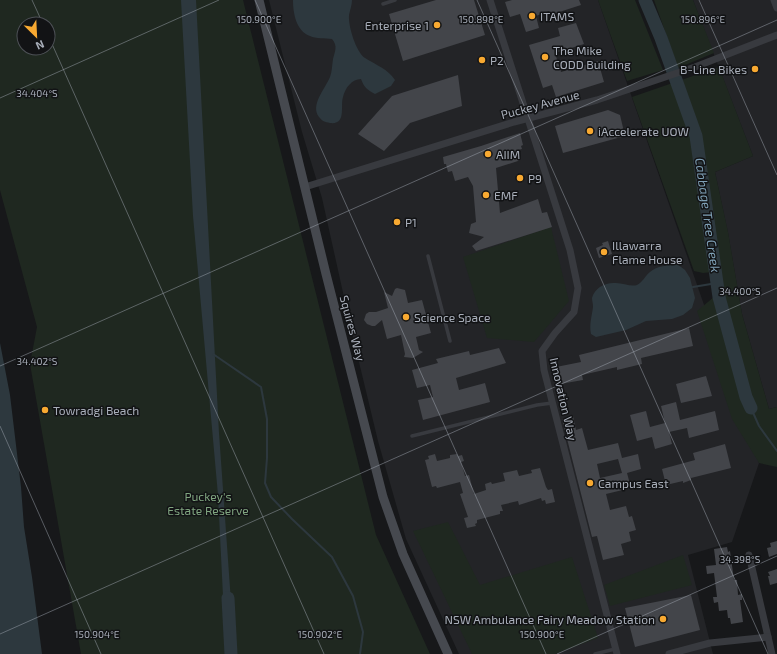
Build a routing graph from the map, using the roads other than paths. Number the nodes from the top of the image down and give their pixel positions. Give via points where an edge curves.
1 (259, 0) edge
2 (395, 0) edge
3 (490, 0) edge
4 (774, 0) edge
5 (383, 4) dead end
6 (777, 8) edge
7 (777, 35) edge
8 (528, 118) junction
9 (305, 187) junction
10 (428, 256) dead end
11 (450, 341) dead end
12 (552, 403) junction
13 (412, 436) dead end
14 (750, 555) dead end
15 (768, 637) junction
16 (616, 651) edge
17 (448, 654) edge
18 (595, 654) edge
19 (670, 654) edge
20 (772, 654) edge

1 - 9 main road, Squires Way
2 - 5 lane
3 - 8 street, Innovation Way
4 - 6 street
7 - 8 street, Puckey Avenue via 695,67 584,104
8 - 9 street, Puckey Avenue
8 - 12 street, Innovation Way via 570,250 578,288 574,312 542,351
9 - 17 main road, Squires Way via 383,496 403,554
10 - 11 lane
12 - 13 lane
12 - 16 street, Innovation Way
14 - 15 street
15 - 19 street via 710,643
15 - 20 street
16 - 18 lane

